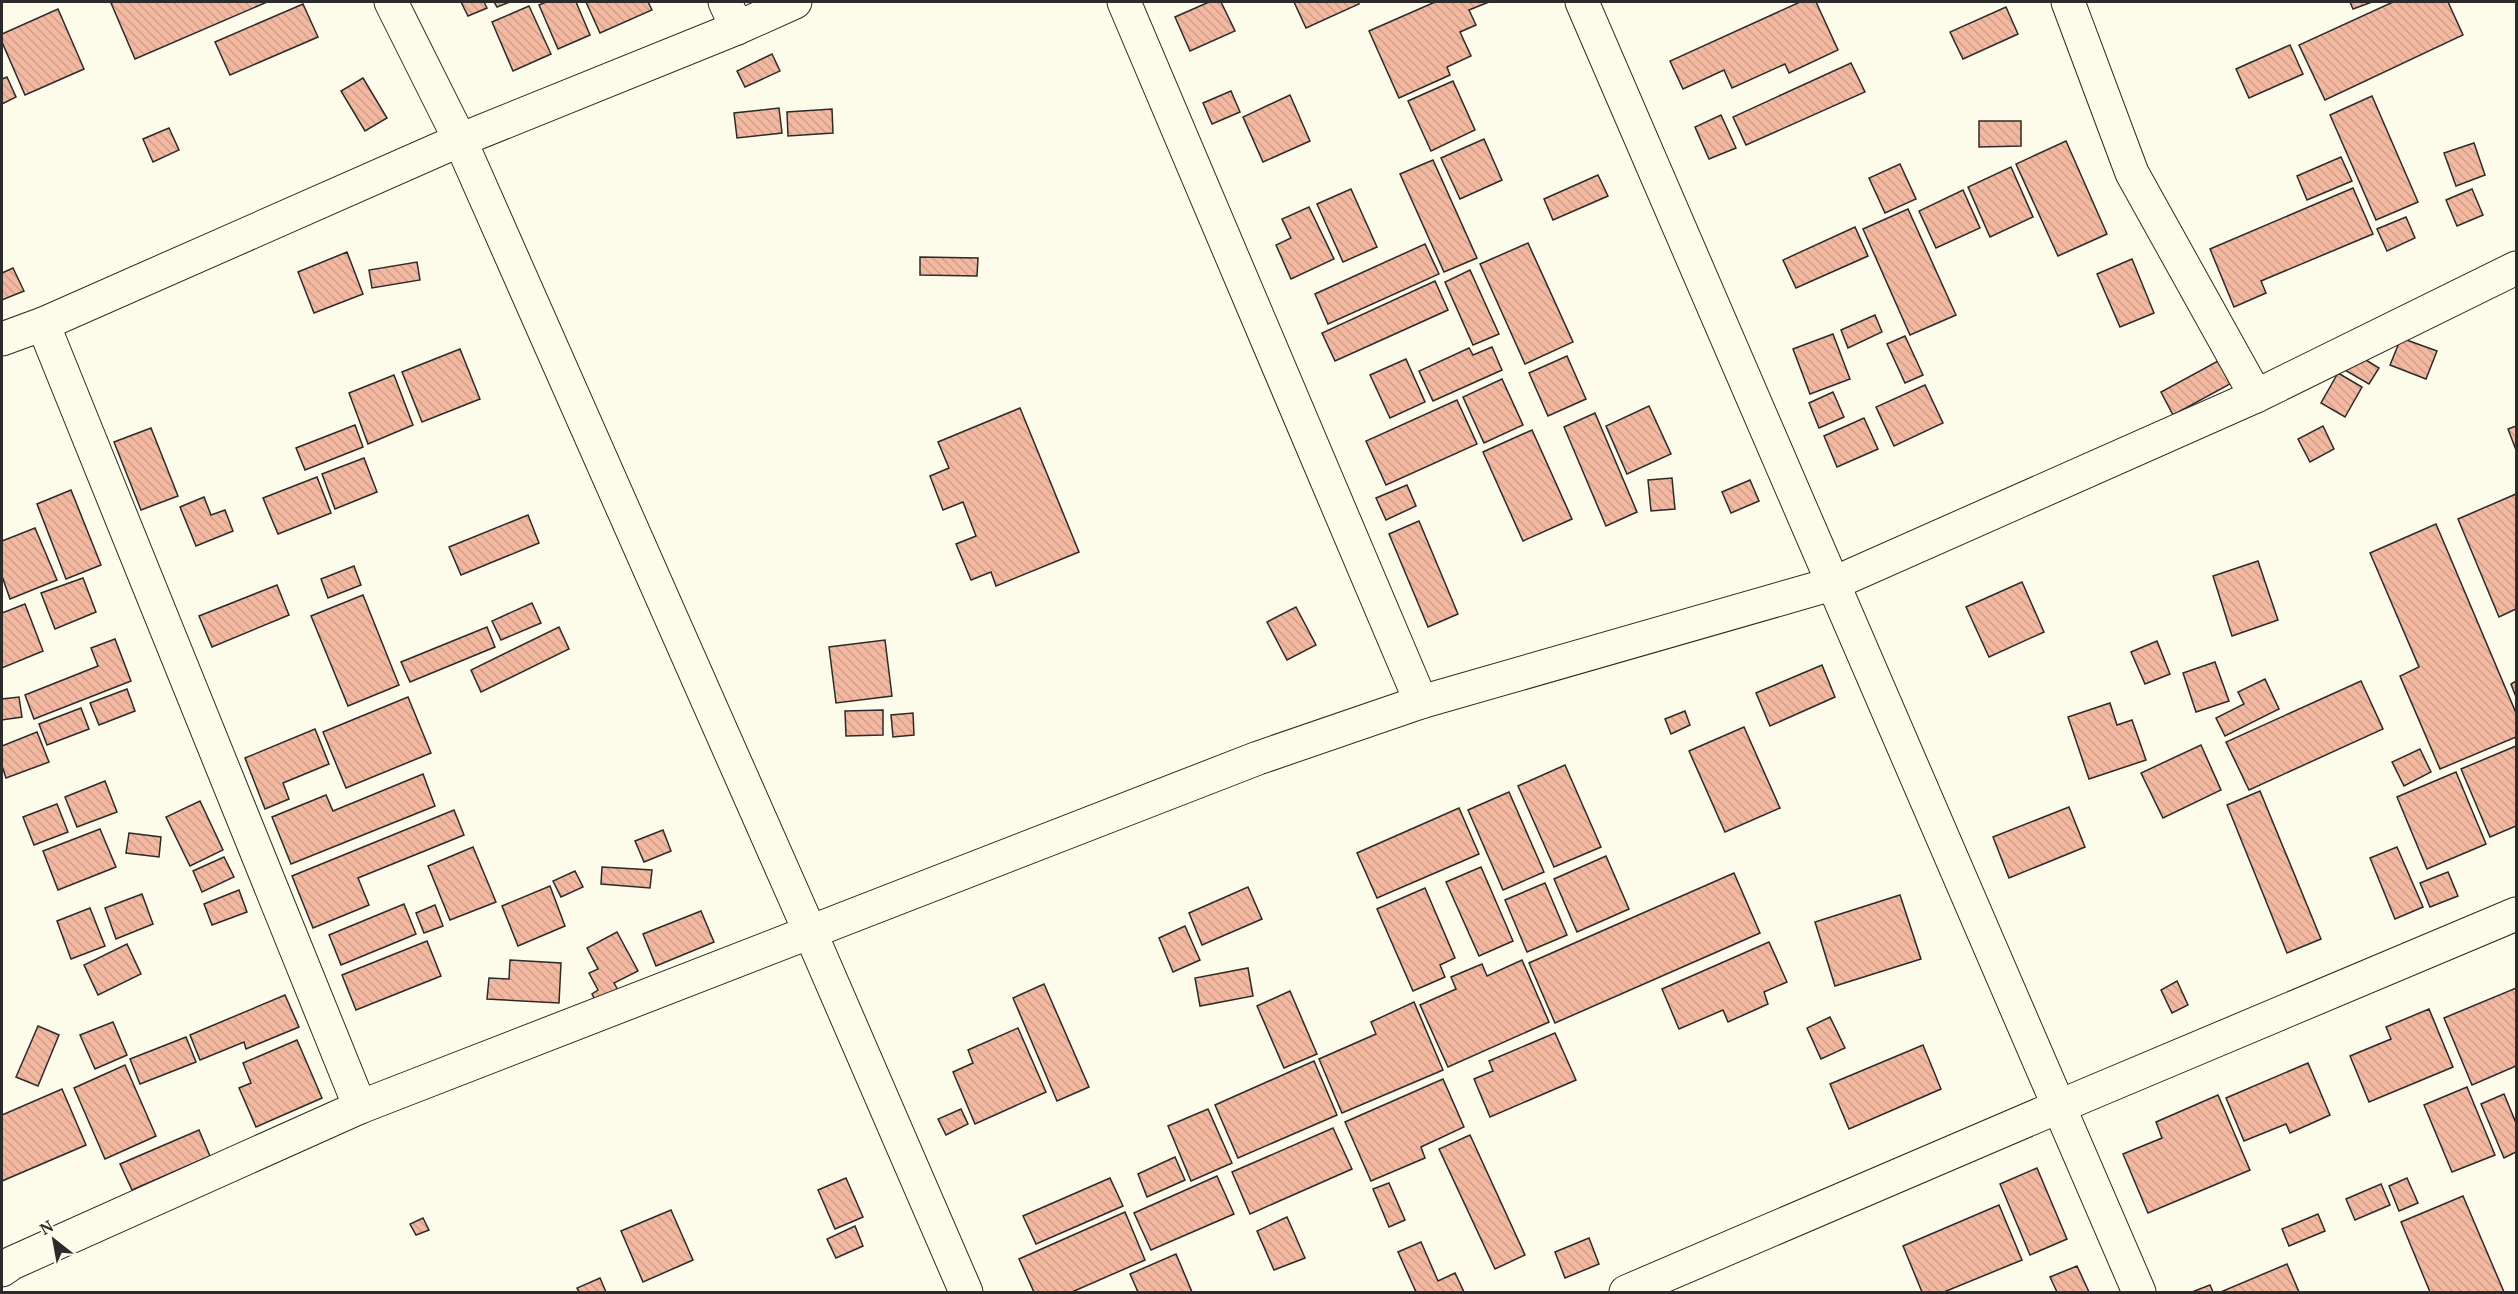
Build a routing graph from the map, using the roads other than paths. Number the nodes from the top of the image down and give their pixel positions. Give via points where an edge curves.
1 (391, 2) edge
2 (795, 2) edge
3 (1124, 2) edge
4 (1582, 2) edge
5 (2068, 2) edge
6 (731, 15) edge
7 (460, 140) junction
8 (2517, 268) edge
9 (43, 324) junction
10 (2, 339) edge
11 (2256, 396) junction
12 (1832, 584) junction
13 (1421, 702) junction
14 (2517, 914) edge
15 (810, 932) junction
16 (2060, 1106) junction
17 (360, 1107) junction
18 (5, 1260) edge
19 (966, 1293) edge
20 (1626, 1293) edge
21 (2139, 1293) edge

1 - 7 street
2 - 6 street
3 - 13 street
4 - 12 street
5 - 11 street via 2132,173
6 - 7 street
7 - 9 street
7 - 15 street
8 - 11 street
9 - 10 street
9 - 17 street
11 - 12 street
12 - 13 street
12 - 16 street
13 - 15 street via 1258,758
14 - 16 street
15 - 17 street
15 - 19 street
16 - 20 street
16 - 21 street
17 - 18 street

